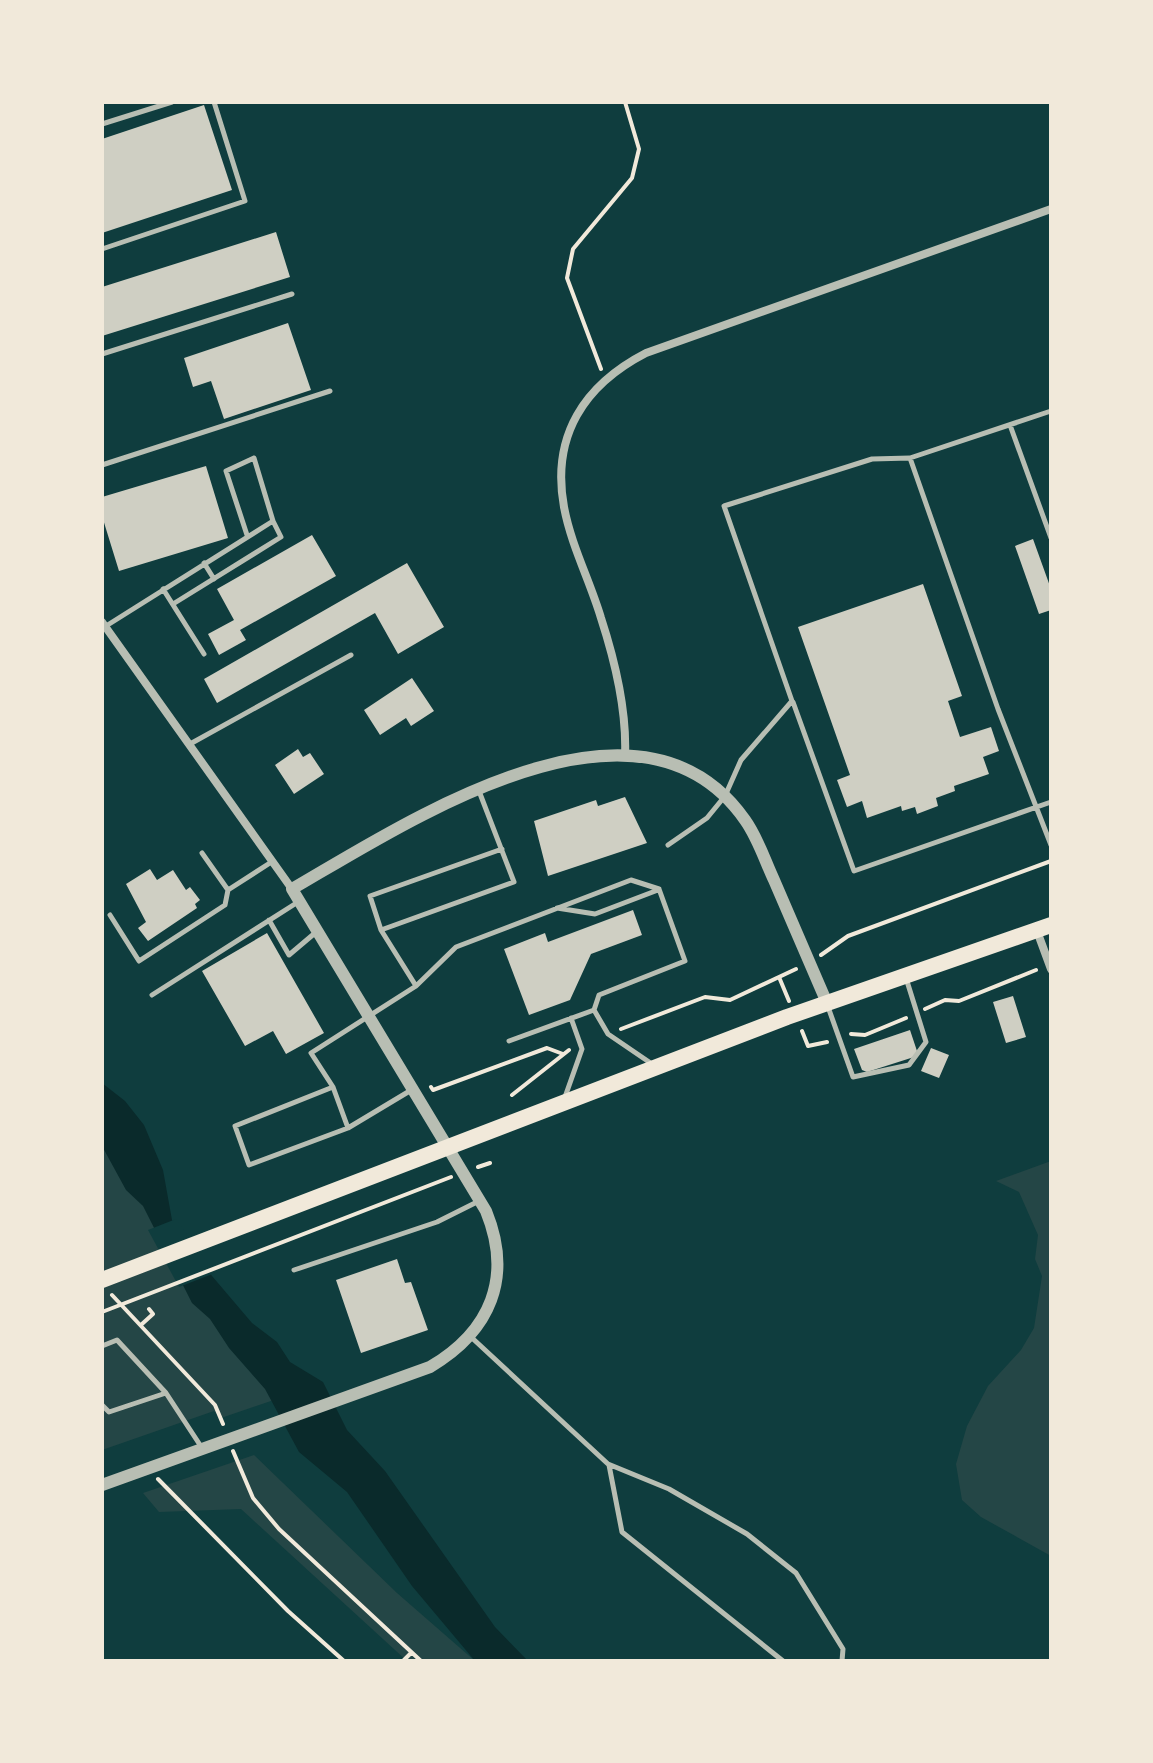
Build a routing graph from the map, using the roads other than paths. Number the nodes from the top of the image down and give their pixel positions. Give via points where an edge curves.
1 (172, 102) edge
2 (214, 102) edge
3 (102, 124) edge
4 (1051, 209) edge
5 (102, 249) edge
6 (292, 294) dead end
7 (102, 354) edge
8 (330, 391) dead end
9 (1051, 411) edge
10 (1010, 425) junction
11 (910, 458) junction
12 (102, 465) edge
13 (273, 521) junction
14 (247, 535) junction
15 (1051, 538) edge
16 (204, 563) junction
17 (214, 579) junction
18 (163, 589) junction
19 (173, 604) junction
20 (104, 625) edge
21 (204, 654) dead end
22 (351, 655) dead end
23 (792, 701) junction
24 (190, 744) junction
25 (625, 756) junction
26 (479, 790) junction
27 (725, 796) junction
28 (1051, 802) edge
29 (1036, 807) junction
30 (668, 845) dead end
31 (1051, 845) edge
32 (502, 849) junction
33 (202, 853) dead end
34 (274, 861) junction
35 (292, 889) junction
36 (659, 889) junction
37 (228, 890) junction
38 (299, 901) junction
39 (556, 908) junction
40 (110, 915) dead end
41 (269, 920) junction
42 (1044, 928) edge
43 (318, 930) junction
44 (381, 930) junction
45 (1051, 969) edge
46 (905, 976) junction
47 (416, 986) junction
48 (152, 995) dead end
49 (827, 1003) junction
50 (594, 1010) junction
51 (370, 1017) junction
52 (571, 1018) junction
53 (509, 1041) dead end
54 (659, 1069) junction
55 (333, 1087) junction
56 (414, 1088) junction
57 (562, 1105) junction
58 (348, 1128) junction
59 (480, 1200) junction
60 (294, 1270) dead end
61 (102, 1280) edge
62 (470, 1336) junction
63 (102, 1346) edge
64 (166, 1393) junction
65 (102, 1405) edge
66 (202, 1449) junction
67 (608, 1464) junction
68 (102, 1485) edge
69 (783, 1661) edge
70 (842, 1661) edge

1 - 3 lane
2 - 5 lane via 245,201
4 - 25 street via 646,353 605,378 579,409 566,439 561,471 564,507 602,619 626,723
6 - 7 lane
8 - 12 lane
9 - 10 lane
10 - 11 lane
10 - 15 lane
11 - 23 lane via 872,459 724,506
11 - 29 lane
13 - 14 lane
13 - 14 lane via 254,458 226,471
13 - 17 lane via 281,537
14 - 16 lane
16 - 17 lane
16 - 18 lane
17 - 19 lane
18 - 19 lane
18 - 20 lane
19 - 21 lane
20 - 24 street
22 - 24 lane
23 - 27 lane via 741,760
23 - 29 lane via 854,871
24 - 34 street
25 - 26 street via 566,761
25 - 27 street via 676,765
26 - 32 lane
26 - 35 street
27 - 30 lane via 707,818
27 - 49 street via 752,831
28 - 29 lane
29 - 31 lane
32 - 44 lane via 370,896
32 - 44 lane via 514,882
33 - 37 lane
34 - 35 street
34 - 37 lane
35 - 38 street
36 - 39 lane via 595,914
36 - 39 lane via 631,880
36 - 50 lane via 685,961 599,995
37 - 40 lane via 225,905 139,961
38 - 41 lane
38 - 43 street
39 - 47 lane via 456,947
41 - 43 lane via 289,955
41 - 48 lane
42 - 45 street
42 - 46 main road
43 - 51 street
44 - 47 lane
46 - 49 main road
46 - 49 lane via 926,1042 909,1065 853,1077
47 - 51 lane
49 - 54 main road
50 - 52 lane
50 - 54 lane via 608,1034
51 - 55 lane via 311,1053
51 - 56 street
52 - 53 lane
52 - 57 lane via 581,1044
54 - 57 main road
55 - 58 lane
55 - 58 lane via 235,1126 239,1139 249,1165
56 - 58 lane
56 - 59 street
57 - 61 main road
59 - 60 lane via 437,1222
59 - 62 street via 492,1227 498,1269 487,1312
62 - 66 street via 430,1367
62 - 67 lane
63 - 64 lane via 117,1340
64 - 65 lane via 109,1412
64 - 66 lane
66 - 68 street
67 - 69 lane via 622,1532
67 - 70 lane via 669,1489 747,1534 796,1573 843,1649

